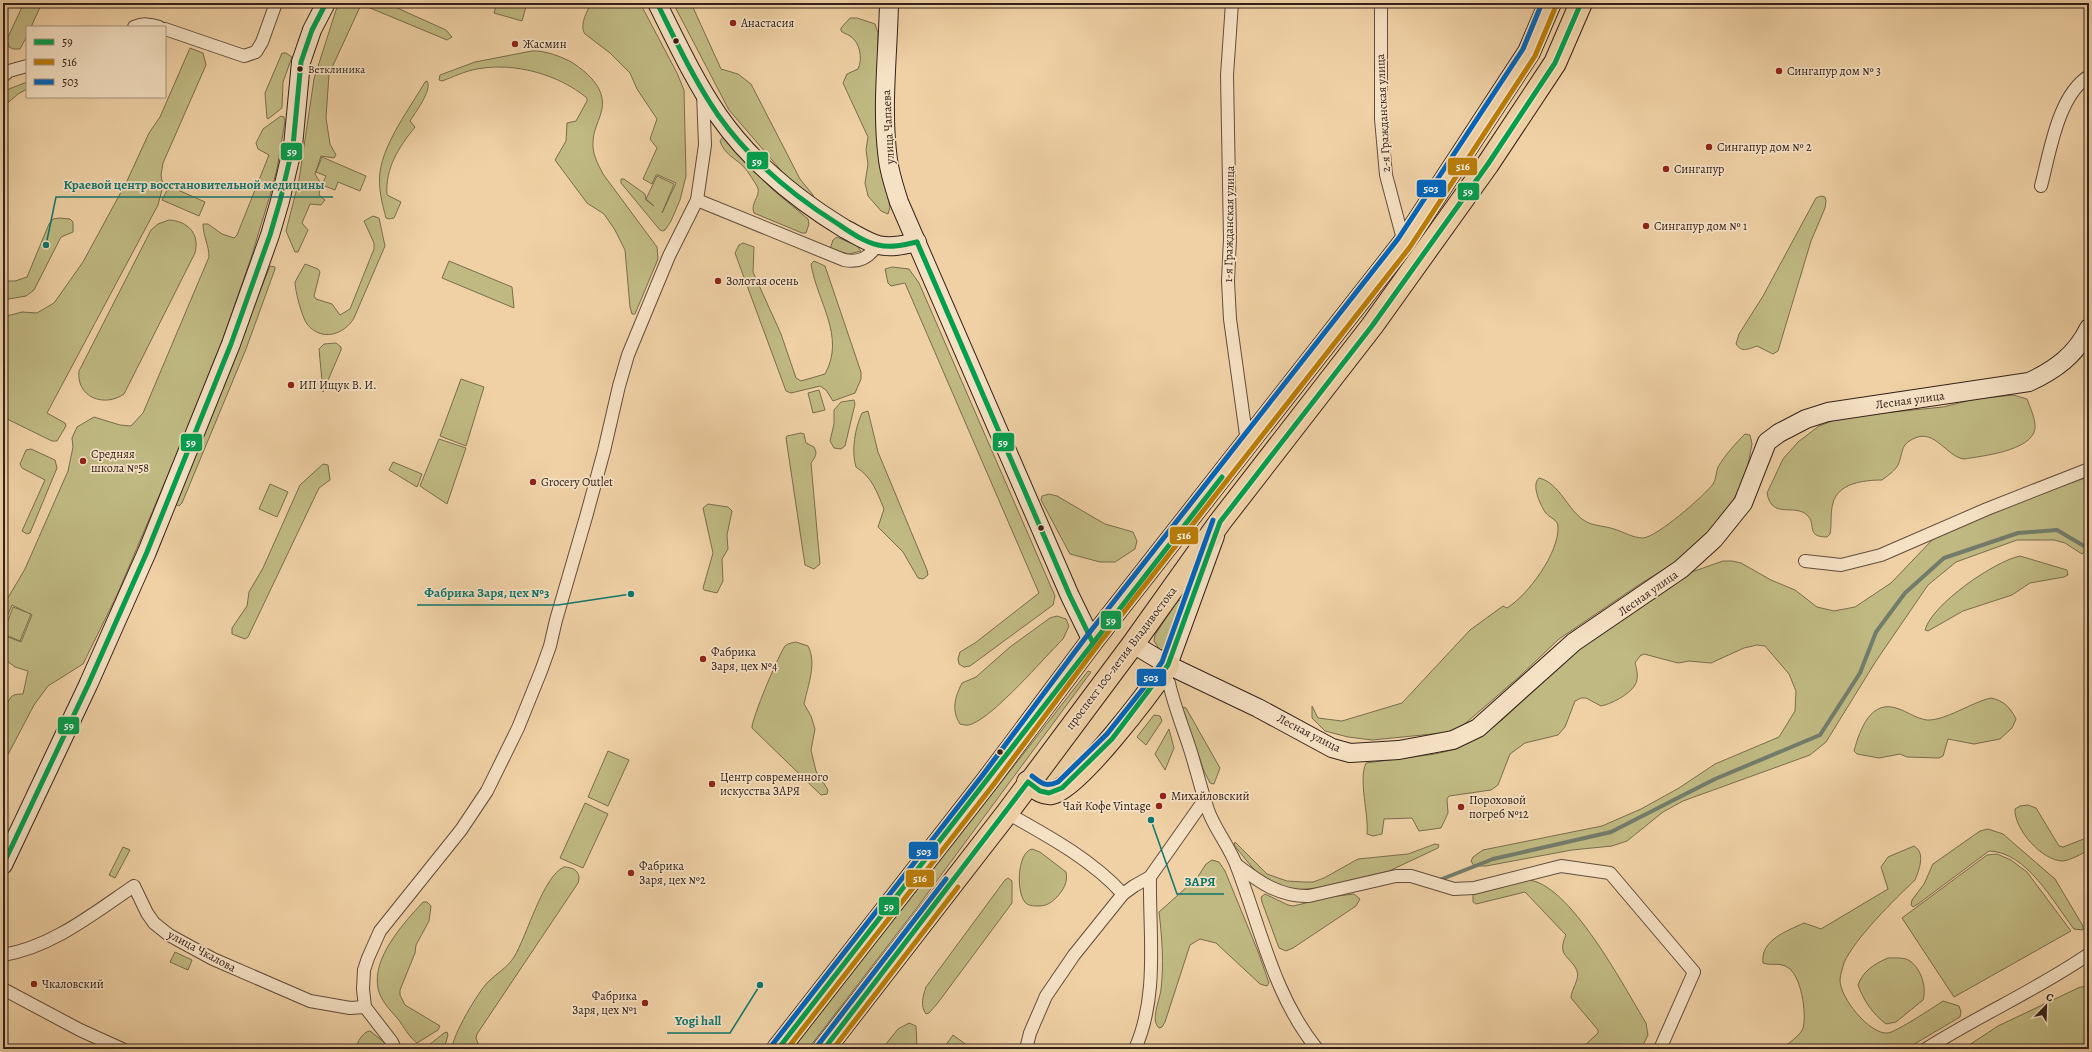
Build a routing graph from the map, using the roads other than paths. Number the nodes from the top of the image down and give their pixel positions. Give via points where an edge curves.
1 (276, 3) edge
2 (326, 3) edge
3 (658, 3) edge
4 (889, 3) edge
5 (1232, 3) edge
6 (1381, 3) edge
7 (1550, 3) edge
8 (1581, 3) edge
9 (136, 26) edge
10 (155, 26) edge
11 (166, 29) edge
12 (26, 66) edge
13 (3, 76) edge
14 (2089, 76) edge
15 (703, 92) junction
16 (2041, 186) dead end
17 (697, 200) junction
18 (916, 242) junction
19 (1404, 244) junction
20 (877, 245) junction
21 (2089, 328) edge
22 (1248, 444) junction
23 (2089, 469) edge
24 (1220, 522) junction
25 (1804, 561) dead end
26 (1092, 641) junction
27 (1133, 644) junction
28 (1168, 665) junction
29 (1028, 782) junction
30 (1205, 799) junction
31 (1007, 813) junction
32 (3, 865) edge
33 (1237, 865) junction
34 (1150, 878) junction
35 (1123, 894) junction
36 (2089, 954) edge
37 (3, 955) edge
38 (3, 989) edge
39 (366, 1007) junction
40 (122, 1049) edge
41 (395, 1049) edge
42 (778, 1049) edge
43 (824, 1049) edge
44 (1026, 1049) edge
45 (1134, 1049) edge
46 (1317, 1049) edge
47 (1660, 1049) edge
48 (1926, 1049) edge

1 - 11 street via 256,52 244,56
2 - 32 main road via 312,30 301,62 293,146 276,215 231,344 147,552
3 - 15 main road
4 - 18 main road, улица Чапаева via 885,85 888,162 899,202
5 - 22 street, 1-я Гражданская улица via 1227,75 1230,239 1228,281 1230,319
6 - 19 street, 2-я Гражданская улица via 1381,119 1386,175
7 - 19 highway via 1530,52
8 - 24 highway, проспект 100-летия Владивостока via 1555,63 1488,164 1372,326
9 - 10 street
12 - 13 street via 9,71
14 - 16 street via 2066,100
15 - 17 street via 705,145
15 - 20 main road via 729,130 768,171 822,215
17 - 20 street via 844,260 866,258
17 - 39 street via 669,256 628,355 550,646 518,728 487,790 468,820 373,943 364,970 363,989
18 - 20 main road via 897,247
18 - 26 main road, улица Чапаева
19 - 22 highway
21 - 28 main road, Лесная улица via 2083,341 2064,363 2029,382 1828,412 1806,419 1779,433 1767,442 1743,503 1714,539 1681,569 1574,642 1478,728 1453,740 1399,750 1350,753 1332,748
22 - 26 highway
23 - 25 street via 1987,509 1881,555 1841,565
24 - 27 highway, проспект 100-летия Владивостока
24 - 28 main road
26 - 42 highway via 988,780
27 - 28 main road, Лесная улица
27 - 29 highway, проспект 100-летия Владивостока
28 - 29 highway via 1112,739 1062,788 1049,793 1040,791
28 - 30 street via 1166,684 1168,683
29 - 31 highway, проспект 100-летия Владивостока
30 - 33 street via 1218,832
30 - 34 street
31 - 35 street via 1077,855 1108,878
31 - 43 highway, проспект 100-летия Владивостока
33 - 46 street via 1280,988 1303,1031
33 - 47 street via 1262,884 1283,893 1299,896 1396,876 1412,876 1454,889 1474,888 1561,866 1610,873 1694,972
34 - 35 street
34 - 45 street via 1152,961 1143,1027
35 - 44 street via 1054,982 1040,1008
36 - 48 street via 2056,977 1960,1027
37 - 39 street, улица Чкалова via 45,941 82,922 134,886 154,923 169,936 213,960 310,1001 350,1008
38 - 40 street
39 - 41 street

